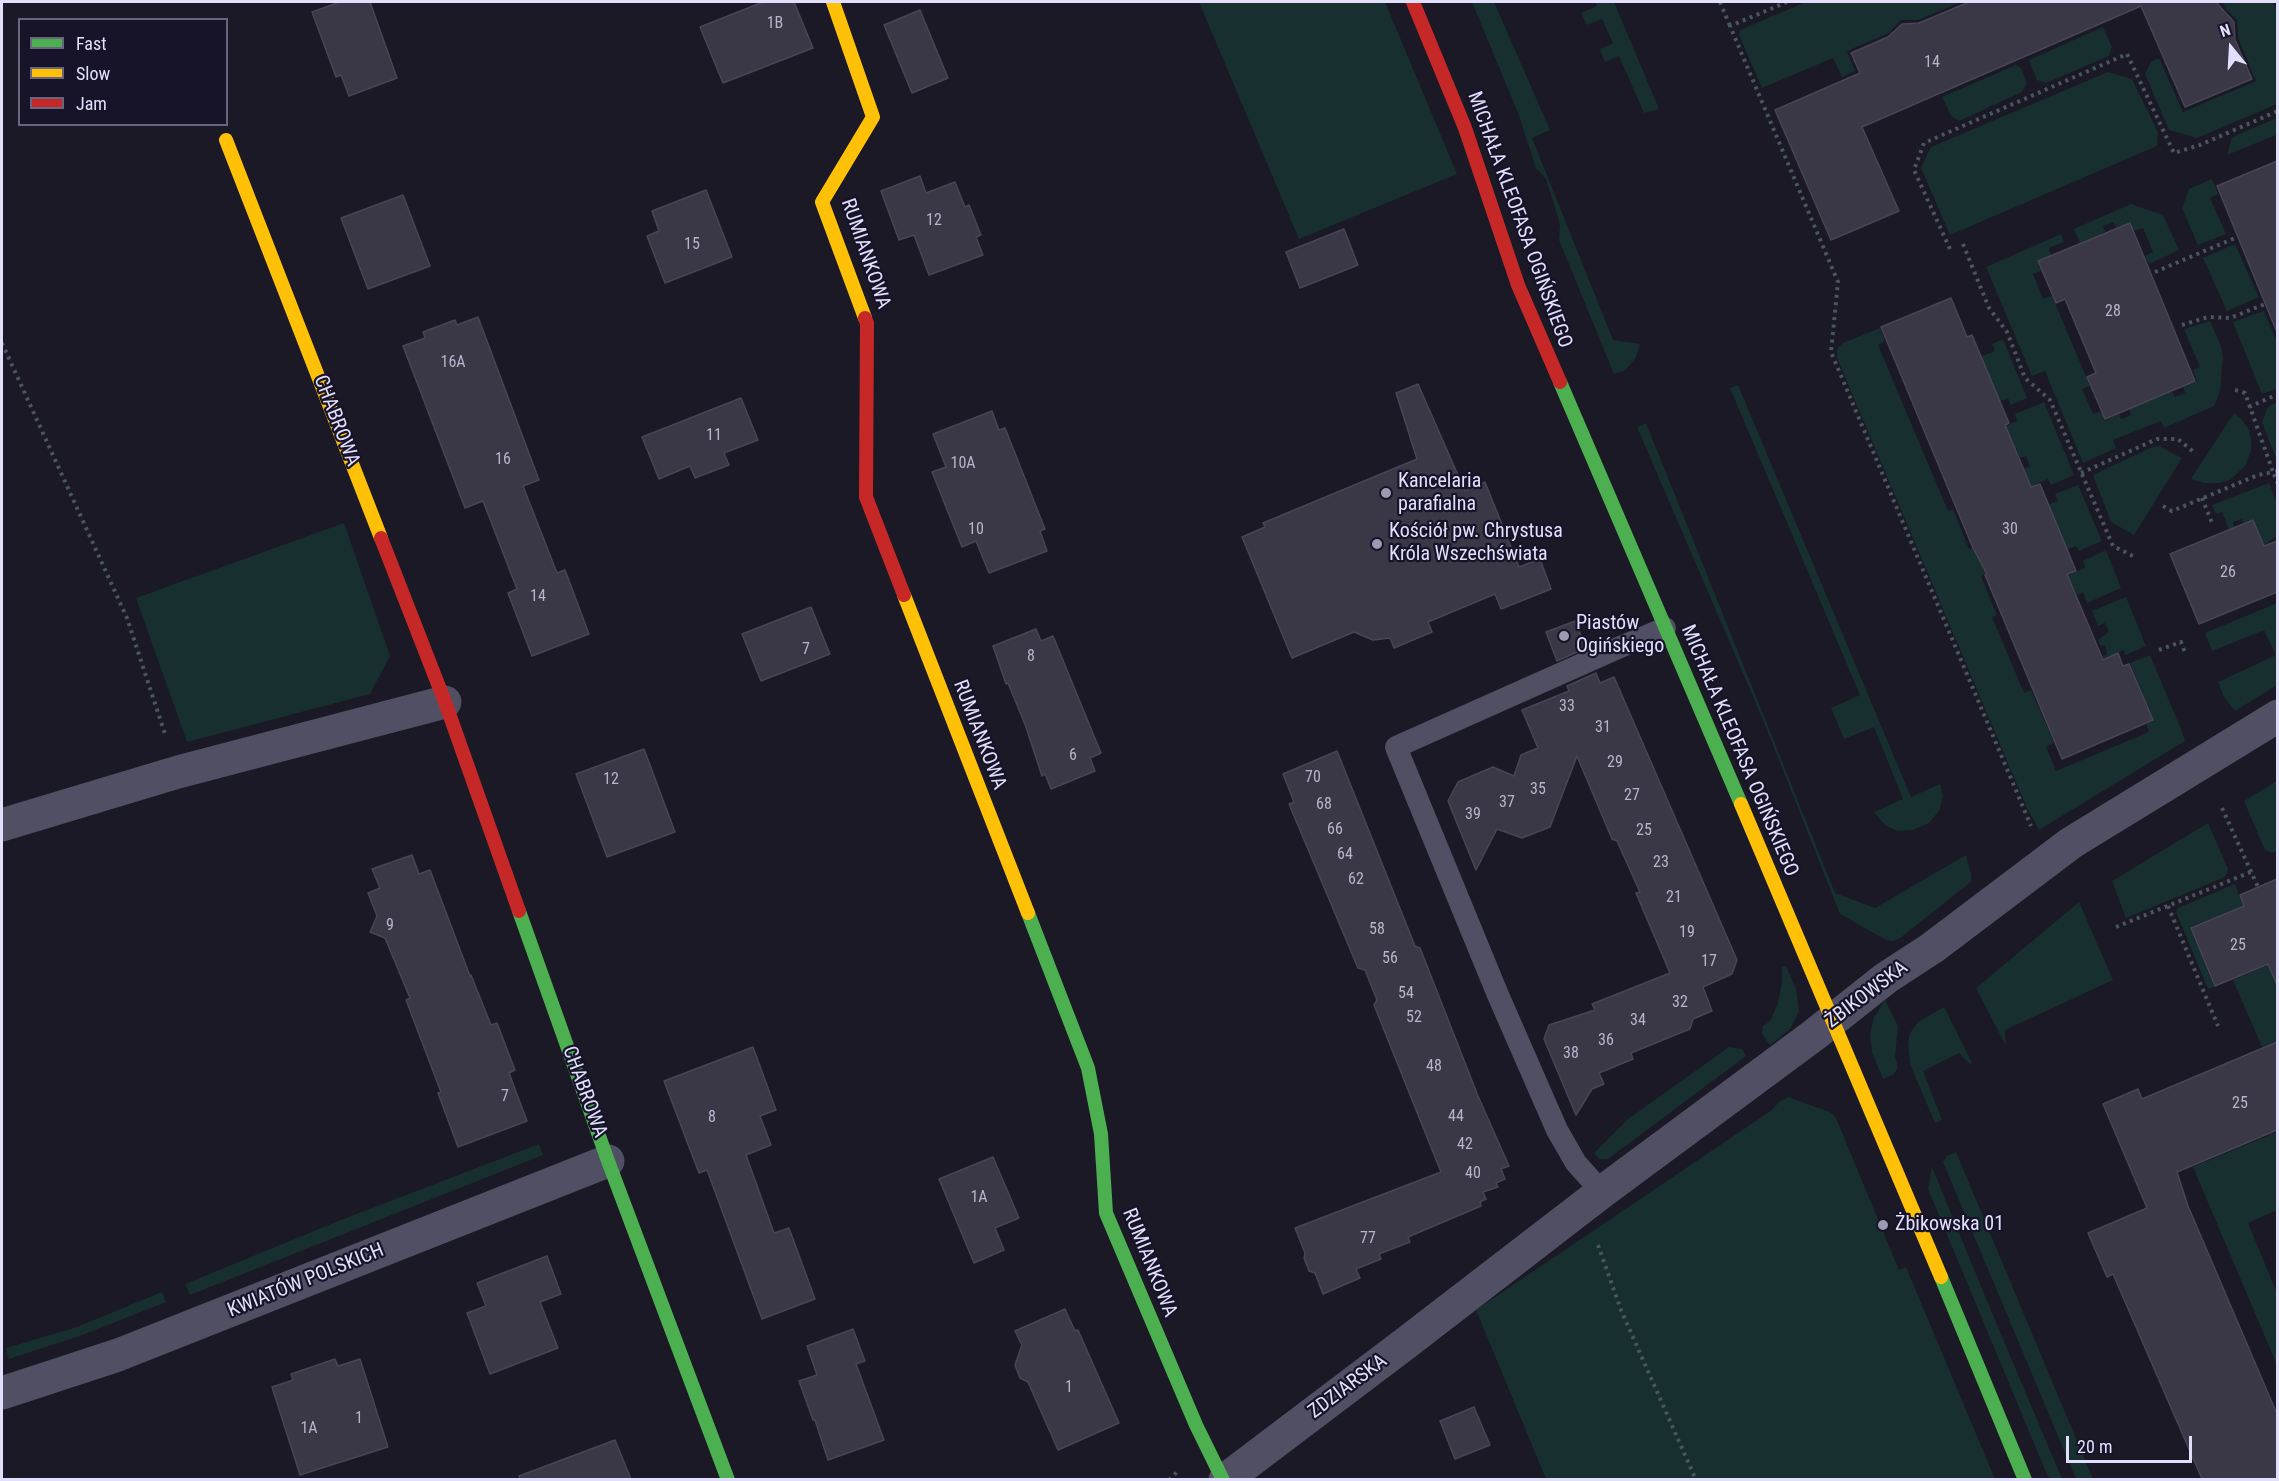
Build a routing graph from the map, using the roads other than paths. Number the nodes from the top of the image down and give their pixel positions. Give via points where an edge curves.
1 (833, 2) edge
2 (1413, 2) edge
3 (226, 140) dead end
4 (1665, 628) junction
5 (445, 702) junction
6 (2277, 716) edge
7 (2, 825) edge
8 (1834, 1020) junction
9 (608, 1161) junction
10 (1602, 1192) junction
11 (1469, 1294) joint
12 (2, 1393) edge
13 (728, 1479) edge
14 (1224, 1479) edge
15 (2025, 1479) edge

1 - 14 street, RUMIANKOWA via 873,117 822,202 867,323 866,497 1088,1068 1101,1134 1106,1214 1196,1425
2 - 4 street, MICHAŁA KLEOFASA OGIŃSKIEGO via 1465,128 1518,285
3 - 5 street, CHABROWA
4 - 8 street, MICHAŁA KLEOFASA OGIŃSKIEGO
4 - 10 lane via 1396,747 1557,1130 1576,1163
5 - 7 street via 178,771
5 - 9 street, CHABROWA
6 - 8 street, ŻBIKOWSKA via 2071,843
8 - 10 street, ŻBIKOWSKA
8 - 15 street, MICHAŁA KLEOFASA OGIŃSKIEGO
9 - 12 street, KWIATÓW POLSKICH via 118,1355
9 - 13 street, CHABROWA
10 - 11 street, ŻBIKOWSKA
11 - 14 street, ZDZIARSKA

